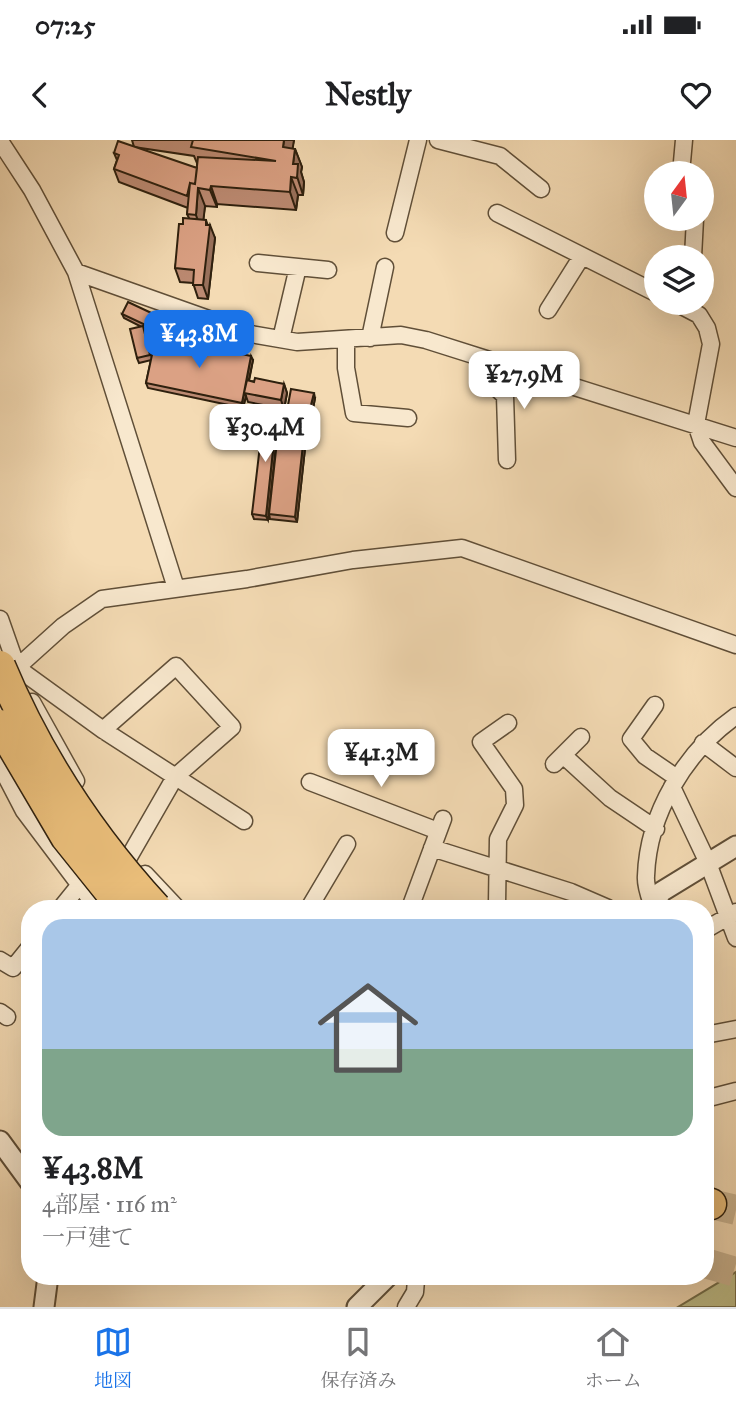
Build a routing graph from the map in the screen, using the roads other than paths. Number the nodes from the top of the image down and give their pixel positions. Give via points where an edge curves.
1 (418, 140) edge
2 (438, 140) edge
3 (684, 140) edge
4 (0, 141) edge
5 (682, 161) edge
6 (541, 189) dead end
7 (497, 213) dead end
8 (395, 233) dead end
9 (582, 256) junction
10 (258, 262) dead end
11 (298, 267) junction
12 (385, 267) dead end
13 (328, 270) dead end
14 (76, 272) junction
15 (644, 287) edge
16 (548, 310) dead end
17 (699, 315) edge
18 (370, 338) junction
19 (281, 339) junction
20 (346, 340) junction
21 (496, 362) junction
22 (408, 418) dead end
23 (696, 424) junction
24 (736, 438) edge
25 (507, 460) dead end
26 (736, 488) edge
27 (176, 588) junction
28 (0, 619) edge
29 (736, 645) edge
30 (8, 666) edge
31 (0, 682) edge
32 (655, 705) dead end
33 (736, 716) edge
34 (508, 723) dead end
35 (0, 725) edge
36 (103, 730) junction
37 (581, 737) dead end
38 (704, 743) junction
39 (0, 765) edge
40 (736, 768) edge
41 (175, 776) junction
42 (310, 782) dead end
43 (675, 783) junction
44 (244, 821) dead end
45 (656, 828) junction
46 (347, 844) dead end
47 (736, 846) edge
48 (432, 848) junction
49 (129, 857) junction
50 (708, 863) junction
51 (498, 870) junction
52 (78, 887) junction
53 (67, 900) edge
54 (90, 900) edge
55 (116, 900) edge
56 (149, 900) edge
57 (169, 900) edge
58 (314, 900) edge
59 (413, 900) edge
60 (497, 900) edge
61 (590, 900) edge
62 (650, 900) edge
63 (656, 900) edge
64 (732, 914) edge
65 (714, 925) edge
66 (736, 938) edge
67 (21, 958) edge
68 (0, 960) edge
69 (736, 1029) edge
70 (714, 1033) edge
71 (736, 1091) edge
72 (714, 1097) edge
73 (2, 1149) edge
74 (21, 1171) edge
75 (47, 1285) edge
76 (379, 1285) edge
77 (416, 1285) edge
78 (44, 1307) edge
79 (357, 1307) edge
80 (406, 1307) edge

1 - 8 street
2 - 6 street via 500,156
3 - 5 street
4 - 14 street
7 - 9 street
9 - 15 street
9 - 16 street
10 - 11 street
11 - 13 street
11 - 19 street
12 - 18 street
14 - 19 street via 251,334
14 - 27 street
17 - 23 street via 711,344
18 - 20 street
18 - 21 street via 401,335
19 - 20 street
20 - 22 street via 354,413
21 - 23 street
21 - 25 street via 491,383 505,396
23 - 24 street
23 - 26 street via 702,442
27 - 29 street via 461,548
27 - 30 street via 102,599
28 - 30 street
30 - 31 street
30 - 36 street
30 - 49 street via 83,794
30 - 56 highway, bridge via 43,754 64,790
32 - 43 street via 631,739
33 - 38 street
34 - 51 street via 481,741 514,789 515,805 498,839
35 - 55 highway, bridge via 66,837
36 - 41 street
36 - 41 street via 176,666 232,727
37 - 45 street via 559,760
38 - 40 street
38 - 43 street
39 - 52 street via 24,811
41 - 44 street
41 - 49 street
42 - 48 street via 440,825
43 - 45 street
43 - 50 street
45 - 62 street via 645,878
46 - 58 street
47 - 50 street
48 - 51 street
48 - 59 street
49 - 52 street
49 - 57 street
50 - 63 street via 661,892
50 - 64 street
51 - 60 street
51 - 61 street
52 - 53 street
52 - 54 street
64 - 65 street
64 - 66 street
67 - 68 street via 13,968
69 - 70 street
71 - 72 street
73 - 74 street
75 - 78 street
76 - 79 street
77 - 80 street

